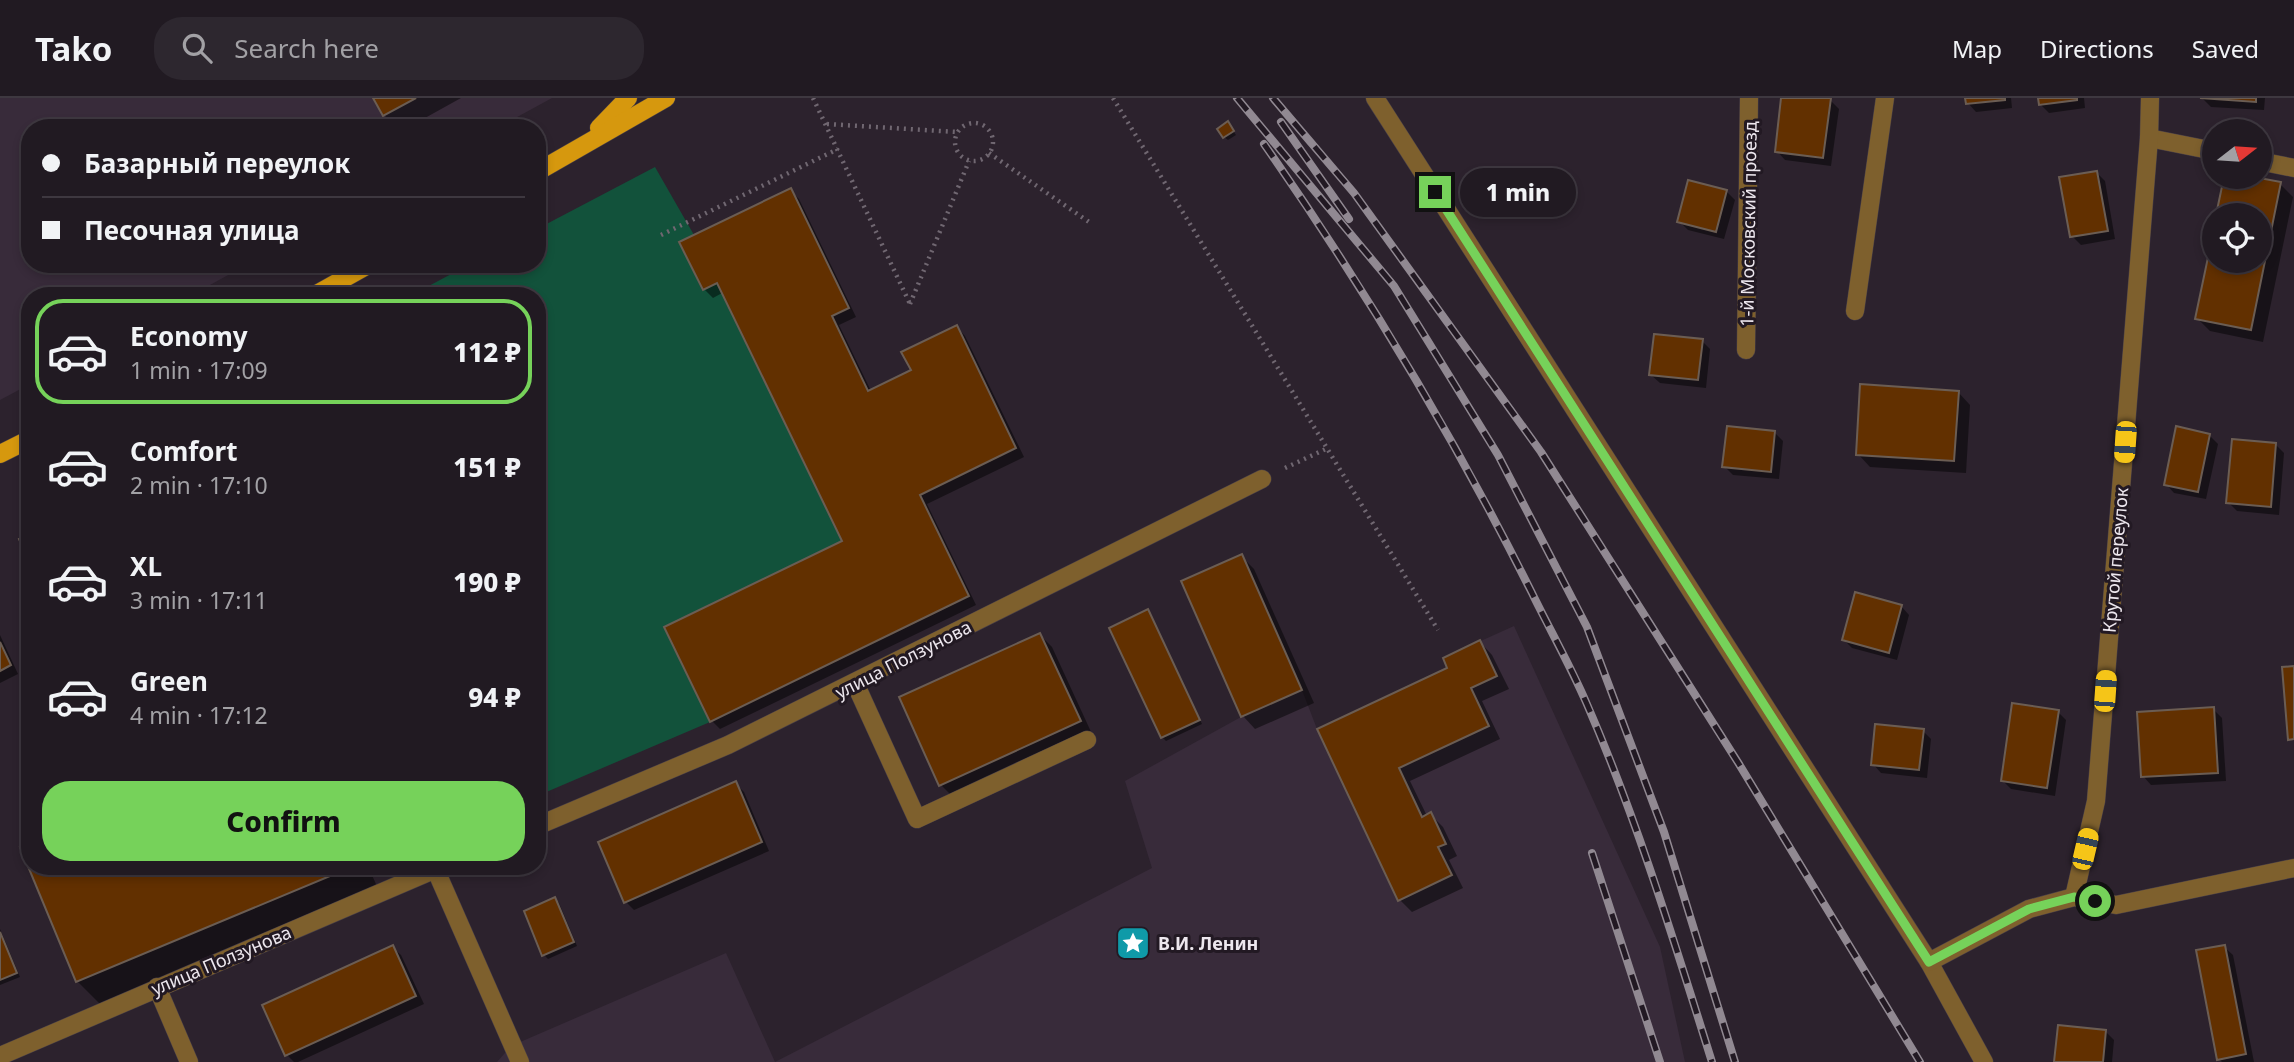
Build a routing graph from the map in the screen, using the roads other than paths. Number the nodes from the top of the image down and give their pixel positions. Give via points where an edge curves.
1 (628, 98) edge
2 (666, 98) edge
3 (1375, 98) edge
4 (1749, 98) edge
5 (1885, 98) edge
6 (2150, 98) edge
7 (2149, 138) junction
8 (2202, 149) edge
9 (2272, 163) edge
10 (546, 167) edge
11 (546, 168) edge
12 (2294, 168) edge
13 (354, 273) edge
14 (329, 287) edge
15 (1855, 311) dead end
16 (1746, 350) dead end
17 (21, 444) edge
18 (0, 454) edge
19 (1262, 479) road end
20 (855, 683) junction
21 (1087, 740) dead end
22 (546, 822) edge
23 (2294, 868) edge
24 (419, 875) edge
25 (441, 875) edge
26 (2074, 897) junction
27 (1929, 962) junction
28 (158, 987) junction
29 (0, 1056) edge
30 (189, 1062) edge
31 (520, 1062) edge
32 (1984, 1062) edge

1 - 10 main road via 597,131
2 - 11 main road
3 - 27 street
4 - 16 street, 1-й Московский проезд
5 - 15 street
6 - 7 street, Крутой переулок
7 - 8 street
7 - 26 street, Крутой переулок via 2096,801
9 - 12 street
13 - 14 main road
17 - 18 main road
19 - 20 street, улица Ползунова
20 - 21 street via 917,819
20 - 22 street, улица Ползунова via 728,745
23 - 26 street via 2116,905
24 - 28 street, улица Ползунова
25 - 31 street
26 - 27 street via 2029,909
27 - 32 street
28 - 29 street, улица Ползунова
28 - 30 street

